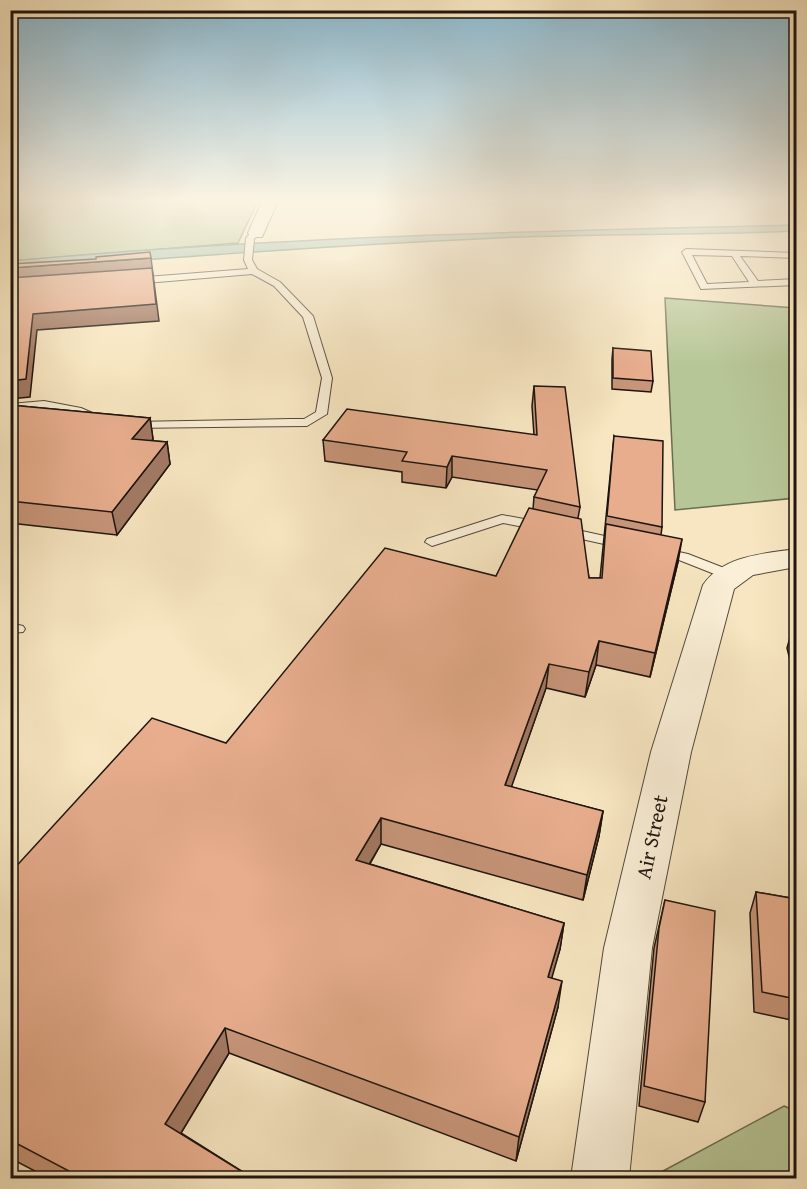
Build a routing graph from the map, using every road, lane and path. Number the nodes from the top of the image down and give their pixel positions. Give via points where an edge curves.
1 (249, 254) edge
2 (687, 254) edge
3 (735, 254) edge
4 (780, 254) edge
5 (796, 255) edge
6 (253, 272) junction
7 (122, 282) edge
8 (796, 282) edge
9 (755, 284) junction
10 (10, 408) edge
11 (106, 420) edge
12 (124, 425) edge
13 (432, 542) dead end
14 (796, 558) edge
15 (732, 576) junction
16 (600, 1179) edge

1 - 6 lane
2 - 9 lane via 704,287
3 - 9 lane
4 - 5 lane
6 - 7 lane
6 - 12 lane via 277,284 308,316 327,378 321,414 307,422 291,423
8 - 9 lane
10 - 11 lane via 22,404 67,407
13 - 15 lane via 502,519 683,557
14 - 15 street, Air Street via 743,567
15 - 16 street, Air Street via 719,585 671,752 628,948

